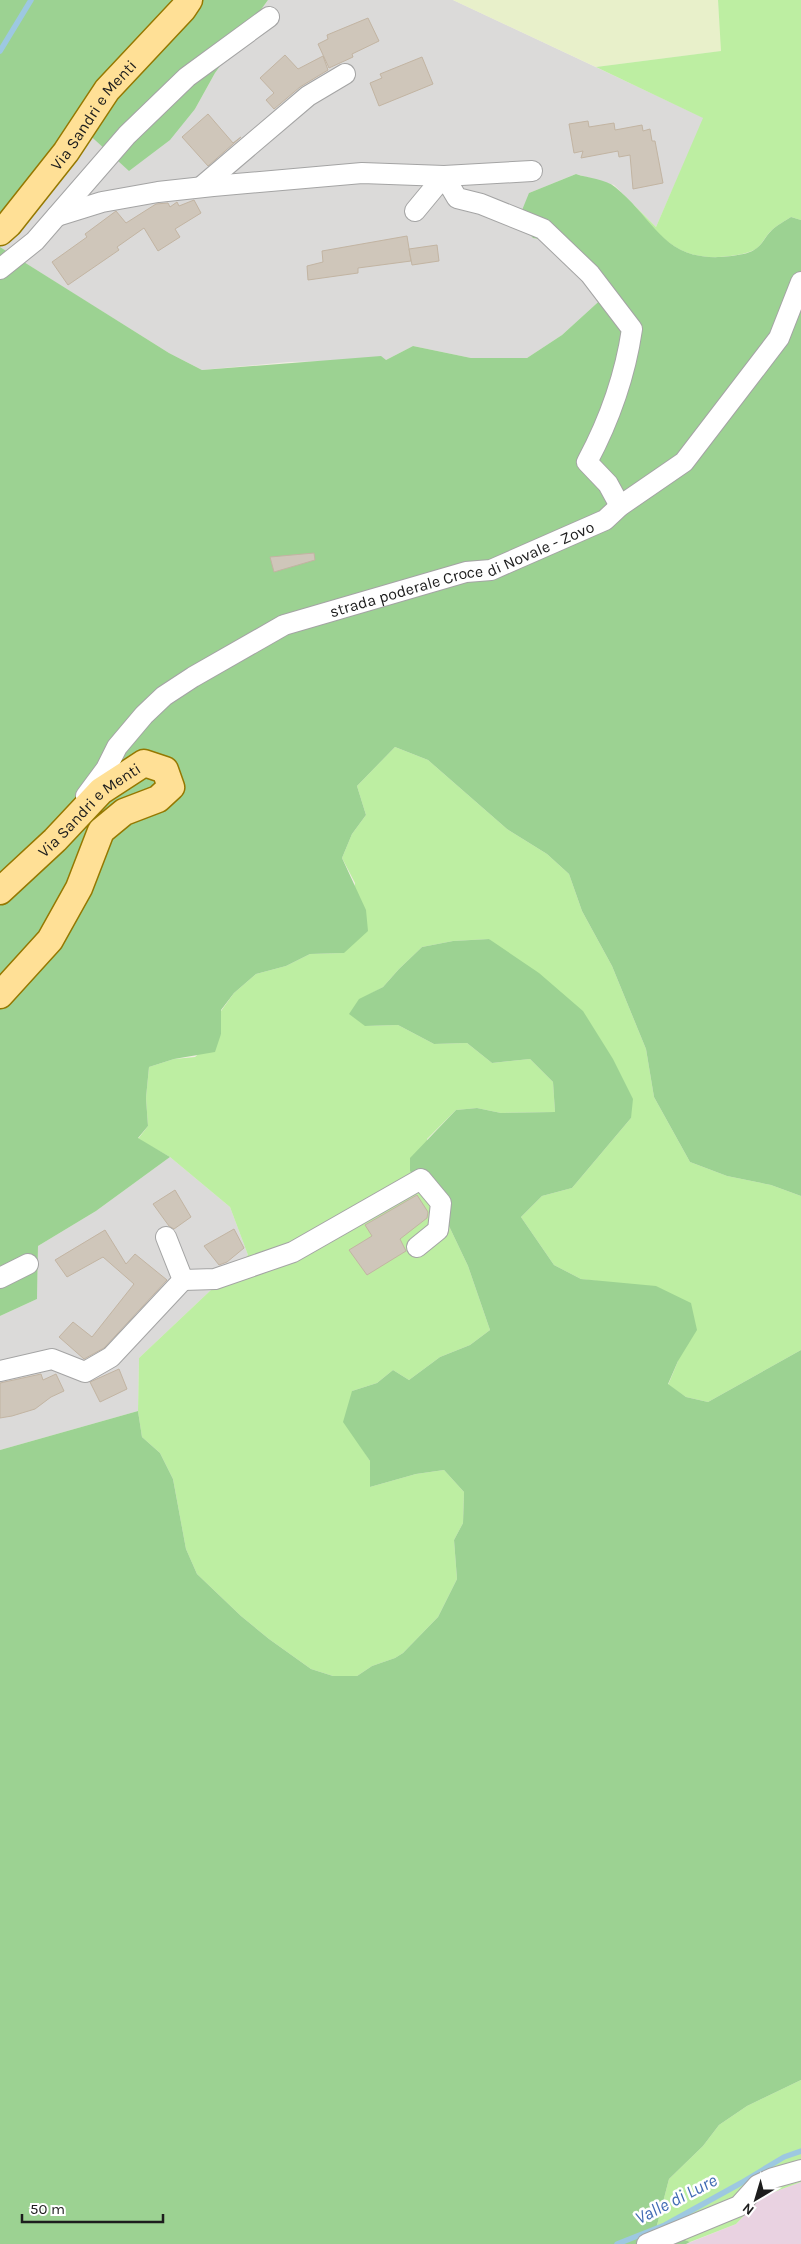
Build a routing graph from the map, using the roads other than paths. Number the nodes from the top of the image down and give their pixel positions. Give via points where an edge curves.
1 (189, 0) edge
2 (269, 17) dead end
3 (345, 74) dead end
4 (532, 171) dead end
5 (444, 176) junction
6 (201, 187) junction
7 (416, 211) dead end
8 (57, 216) junction
9 (0, 232) edge
10 (0, 269) edge
11 (801, 282) edge
12 (620, 506) junction
13 (83, 809) junction
14 (0, 891) edge
15 (0, 995) edge
16 (166, 1237) dead end
17 (417, 1247) dead end
18 (28, 1264) dead end
19 (0, 1278) edge
20 (183, 1280) junction
21 (0, 1371) edge
22 (801, 2170) edge
23 (647, 2244) edge

1 - 9 main road, Via Sandri e Menti via 107,90 66,152
2 - 8 street via 187,77 127,135
3 - 6 street via 308,96
4 - 5 street
5 - 6 street via 362,173
5 - 7 street
5 - 12 street via 457,198 543,229 590,274 632,329 627,363 603,432 587,462 608,484
6 - 8 street via 102,202
8 - 10 street via 35,241
11 - 12 street, strada poderale Croce di Novale - Zovo via 780,338 684,462
12 - 13 street, strada poderale Croce di Novale - Zovo via 606,520 491,570 466,572 284,625 164,696 117,747 86,796
13 - 14 main road, Via Sandri e Menti
13 - 15 main road, Via Sandri e Menti via 100,791 144,763 165,770 171,787 158,799 124,812 101,831 79,888 50,940
16 - 20 street
17 - 20 street via 438,1230 442,1203 421,1179 292,1252 215,1279
18 - 19 street
20 - 21 street via 111,1357 85,1372 52,1360
22 - 23 street via 758,2186 739,2206

